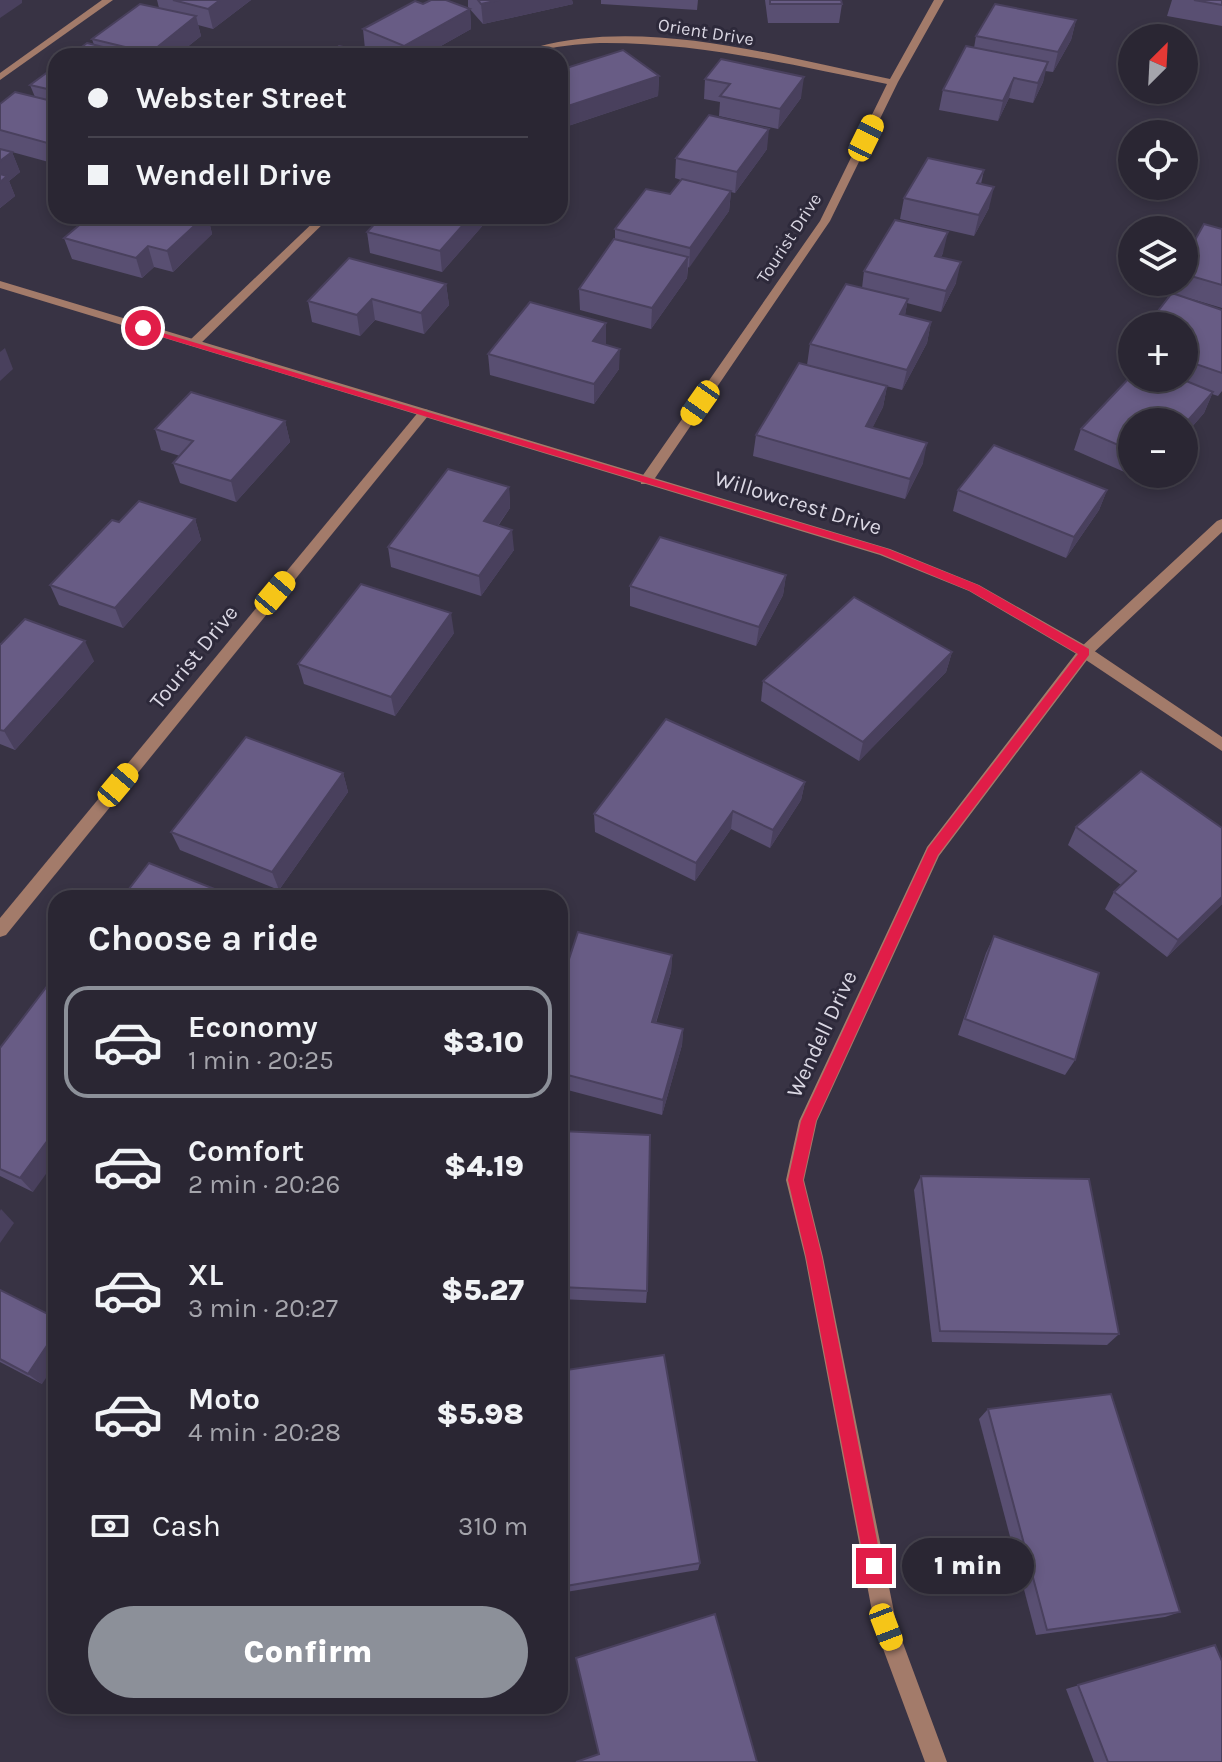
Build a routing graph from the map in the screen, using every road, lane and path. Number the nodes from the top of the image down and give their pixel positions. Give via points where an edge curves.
1 (108, 0) edge
2 (939, 0) edge
3 (544, 48) edge
4 (0, 77) edge
5 (893, 82) junction
6 (318, 224) edge
7 (0, 284) edge
8 (194, 343) junction
9 (424, 413) junction
10 (646, 481) junction
11 (1222, 524) edge
12 (1085, 652) junction
13 (1222, 745) edge
14 (0, 930) edge
15 (936, 1762) edge

1 - 4 street
2 - 5 street, Tourist Drive
3 - 5 street, Orient Drive via 625,39 684,44
5 - 10 street, Tourist Drive via 825,221
6 - 8 street
7 - 8 street, Willowcrest Drive
8 - 9 street, Willowcrest Drive
9 - 10 street, Willowcrest Drive
9 - 14 street, Tourist Drive
10 - 12 street, Willowcrest Drive via 885,552 974,588
11 - 12 street, Wendell Drive
12 - 13 street, Willowcrest Drive
12 - 15 street, Wendell Drive via 933,852 808,1121 795,1180 886,1627

